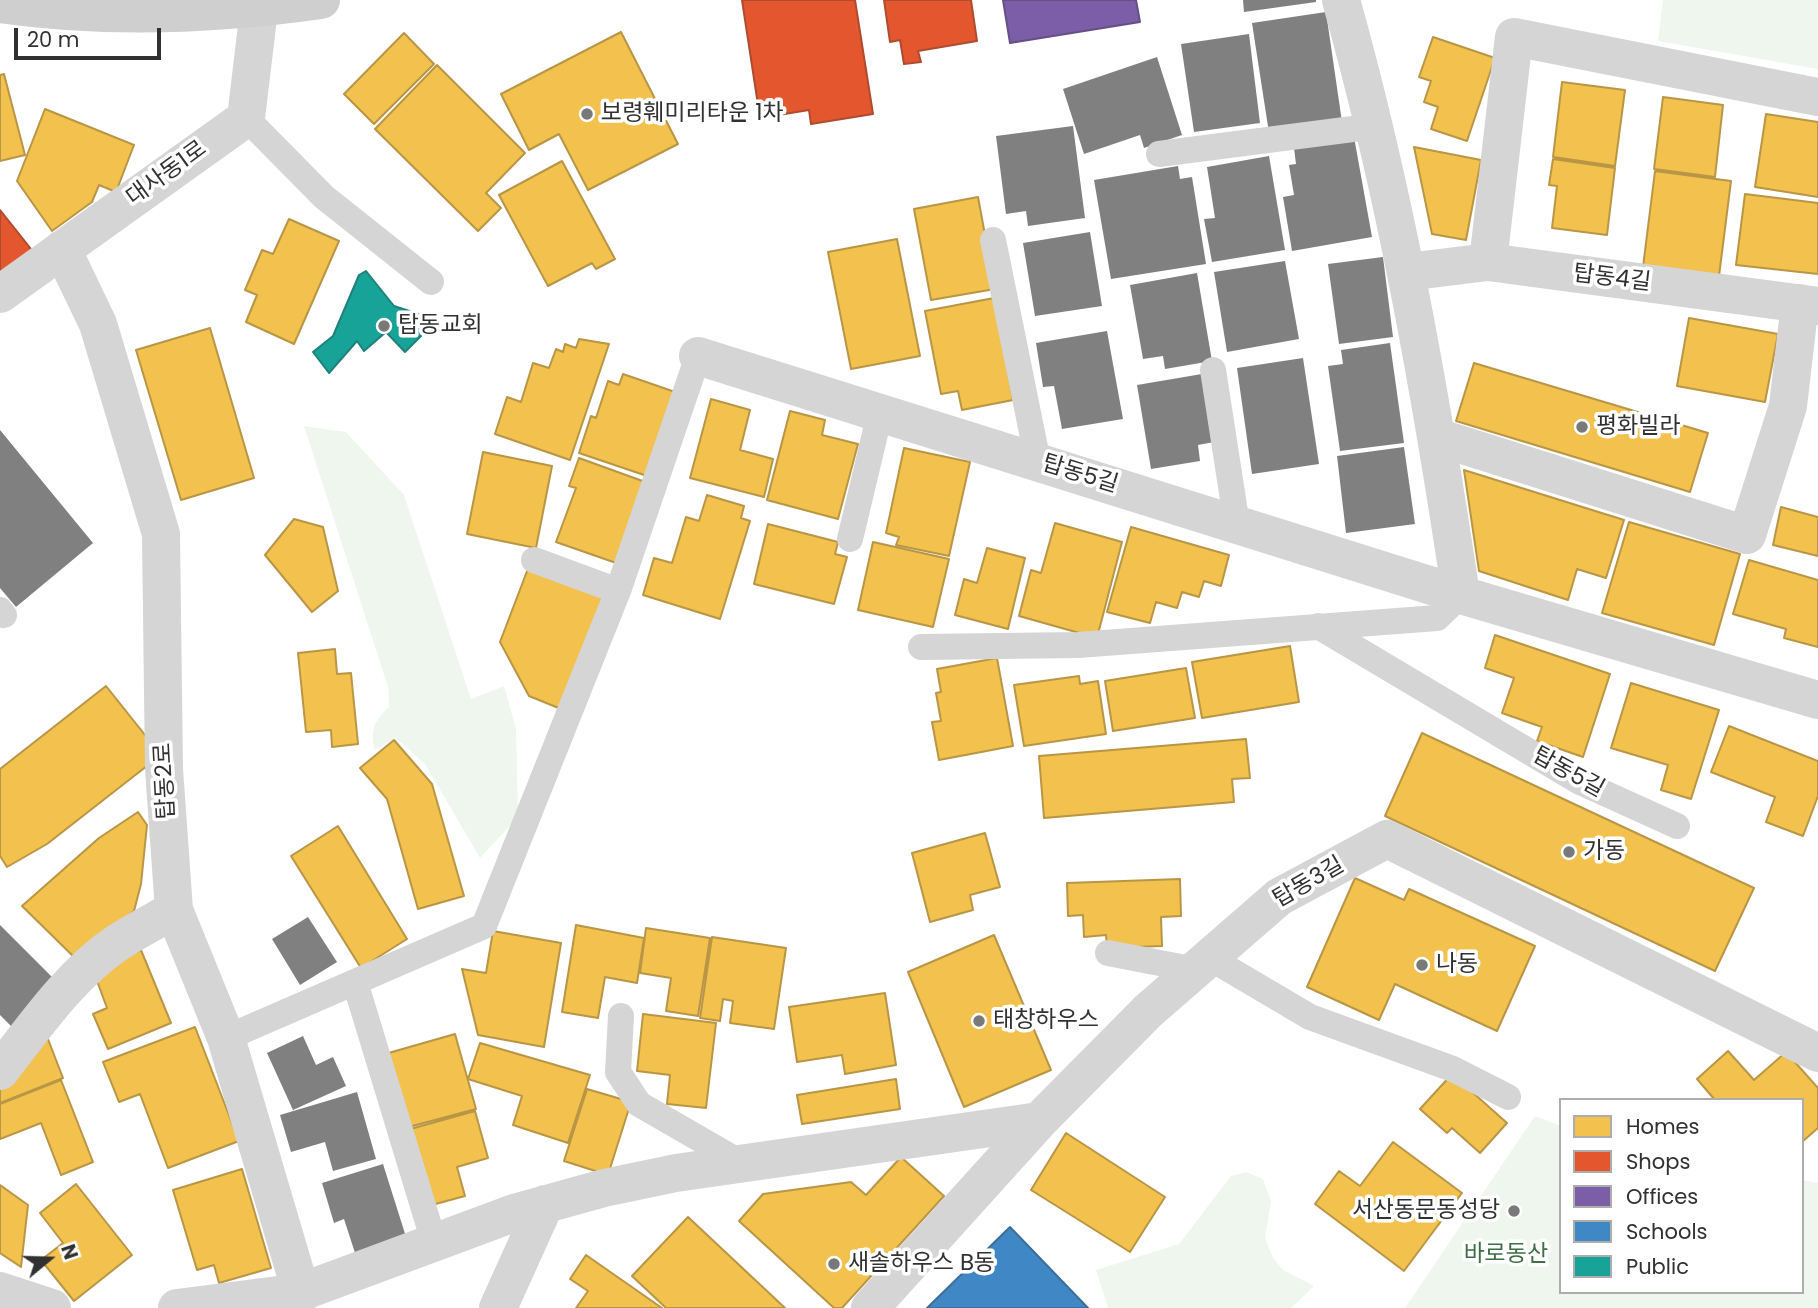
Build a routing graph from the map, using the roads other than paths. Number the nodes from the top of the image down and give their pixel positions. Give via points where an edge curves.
1 (321, 0) edge
2 (1342, 0) edge
3 (0, 4) edge
4 (260, 9) junction
5 (1818, 97) edge
6 (246, 118) junction
7 (1376, 126) junction
8 (1158, 154) dead end
9 (993, 240) dead end
10 (62, 249) junction
11 (1488, 262) junction
12 (1407, 272) junction
13 (431, 282) dead end
14 (0, 294) edge
15 (1809, 305) edge
16 (698, 356) joint
17 (1213, 370) dead end
18 (880, 413) junction
19 (1437, 438) junction
20 (1038, 462) junction
21 (1237, 525) junction
22 (850, 539) dead end
23 (534, 560) dead end
24 (618, 591) junction
25 (1461, 595) junction
26 (1318, 626) junction
27 (921, 648) dead end
28 (1818, 700) edge
29 (1677, 826) dead end
30 (174, 910) junction
31 (1108, 953) dead end
32 (1203, 964) junction
33 (355, 982) junction
34 (621, 1016) dead end
35 (226, 1038) junction
36 (1818, 1053) edge
37 (0, 1071) edge
38 (1508, 1097) dead end
39 (1039, 1121) junction
40 (743, 1164) junction
41 (545, 1205) junction
42 (434, 1242) junction
43 (0, 1291) edge
44 (298, 1300) edge
45 (52, 1308) edge
46 (177, 1308) edge
47 (498, 1308) edge
48 (870, 1308) edge

1 - 4 street
2 - 7 street
3 - 4 street via 158,13
4 - 6 street
5 - 11 street via 1514,37
6 - 10 street, 대사동1로
6 - 13 lane via 324,197
7 - 8 lane
7 - 12 street
9 - 20 lane
10 - 14 street, 대사동1로
10 - 30 street, 탑동2로 via 98,324 161,534 164,769
11 - 12 street, 탑동4길
11 - 15 street, 탑동4길
12 - 19 street
15 - 19 street via 1788,406 1747,535
16 - 18 street, 탑동5길
16 - 24 lane
17 - 21 lane
18 - 20 street, 탑동5길
18 - 22 lane
19 - 25 street
20 - 21 street, 탑동5길
21 - 25 street, 탑동5길
23 - 24 lane
24 - 33 lane via 484,926
25 - 26 lane via 1437,618
25 - 28 street, 탑동5길
26 - 27 lane via 1078,645
26 - 29 lane, 탑동5길 via 1580,782
30 - 35 street, 탑동2로
30 - 37 street via 117,943 89,966
31 - 32 lane
32 - 36 street, 탑동3길 via 1279,897 1387,839
32 - 38 lane via 1310,1017 1453,1069
32 - 39 street, 탑동3길 via 1148,1011
33 - 35 lane
33 - 42 lane
34 - 40 lane via 618,1072 639,1104
35 - 44 street, 탑동2로
39 - 40 street
39 - 48 street, 탑동3길
40 - 41 street via 664,1176
41 - 42 street
41 - 47 street
42 - 44 street
43 - 45 street
44 - 46 street

